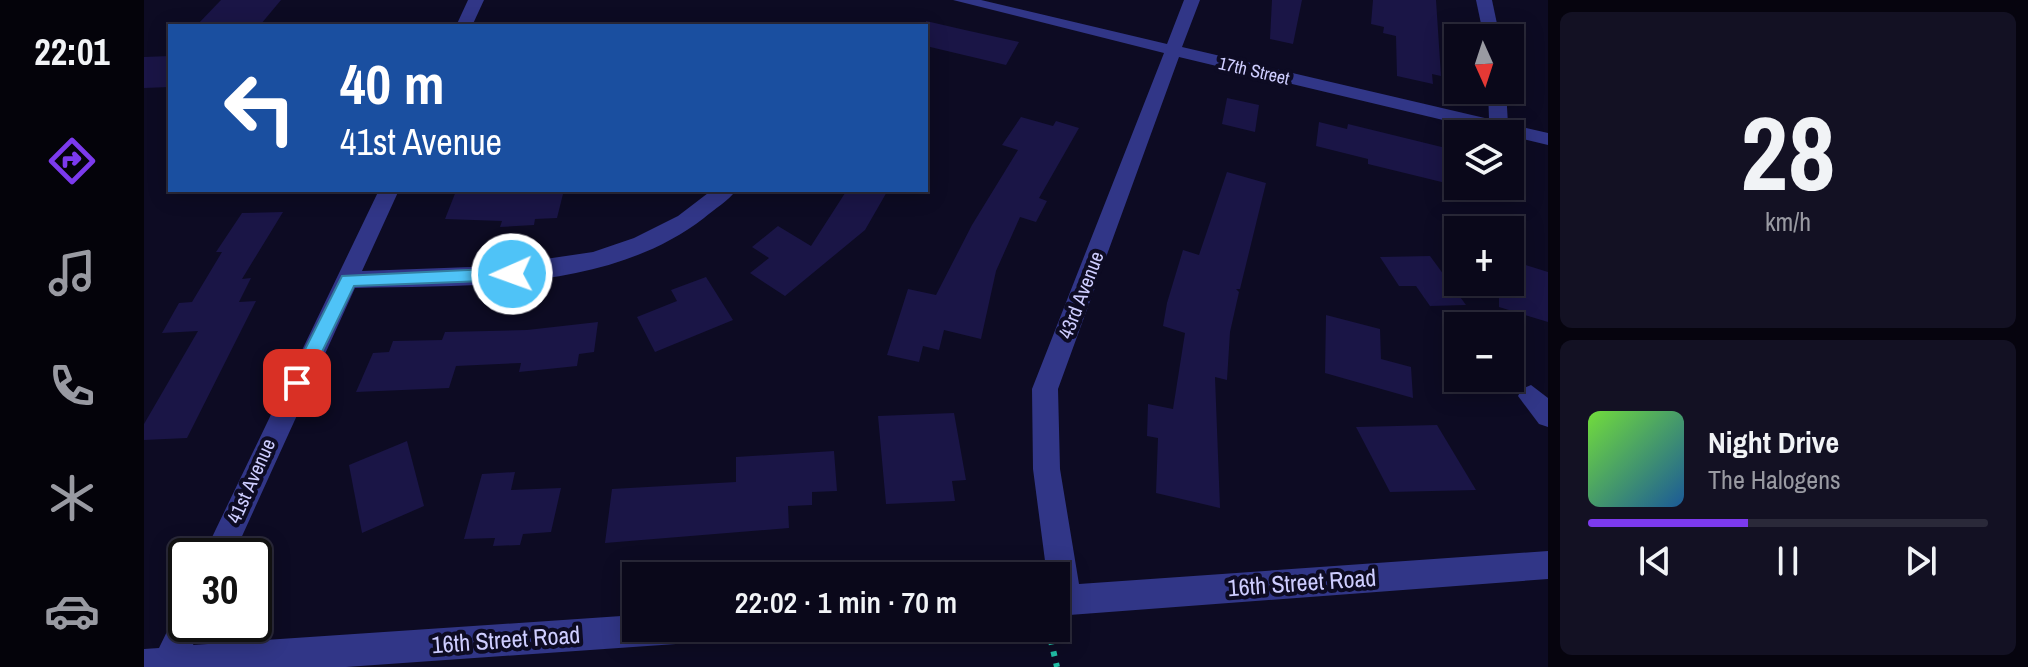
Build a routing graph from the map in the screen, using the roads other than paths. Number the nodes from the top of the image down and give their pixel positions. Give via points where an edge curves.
1 (476, 0) edge
2 (961, 0) edge
3 (1192, 0) edge
4 (1484, 0) edge
5 (465, 24) edge
6 (1489, 24) edge
7 (1175, 52) junction
8 (1465, 120) edge
9 (1524, 134) edge
10 (1548, 139) edge
11 (388, 192) edge
12 (723, 192) edge
13 (348, 280) junction
14 (1531, 396) dead end
15 (1548, 416) edge
16 (226, 538) edge
17 (1056, 562) edge
18 (1548, 565) edge
19 (1070, 600) edge
20 (622, 632) edge
21 (174, 642) edge
22 (157, 664) edge

1 - 5 street
2 - 7 street, 17th Street
3 - 7 street, 43rd Avenue
4 - 6 street
7 - 8 street, 17th Street
7 - 17 street, 43rd Avenue via 1045,389 1042,441
9 - 10 street, 17th Street
11 - 13 street, 41st Avenue
12 - 13 street via 678,226 634,247 562,270
13 - 16 street, 41st Avenue
14 - 15 street
18 - 19 street, 16th Street Road
20 - 22 street, 16th Street Road
21 - 22 street

